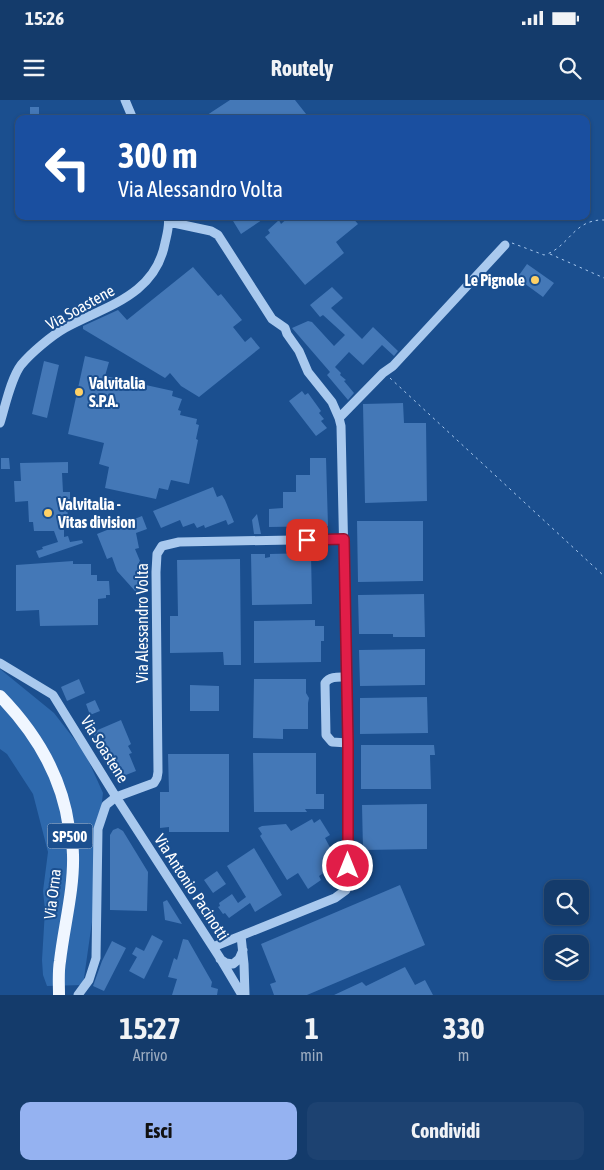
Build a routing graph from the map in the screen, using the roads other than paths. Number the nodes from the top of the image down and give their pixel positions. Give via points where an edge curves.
1 (125, 100) edge
2 (131, 115) edge
3 (169, 220) edge
4 (172, 220) edge
5 (504, 245) road end
6 (340, 418) junction
7 (0, 423) edge
8 (344, 539) junction
9 (0, 663) edge
10 (346, 677) junction
11 (0, 696) edge
12 (348, 743) junction
13 (116, 797) junction
14 (241, 936) junction
15 (213, 947) junction
16 (243, 950) junction
17 (220, 958) junction
18 (59, 995) edge
19 (78, 995) edge
20 (243, 995) edge

1 - 2 street
3 - 7 street, Via Soastene via 164,253 156,270 129,297 64,329 20,366
4 - 6 street via 218,235 272,319 285,328 308,372 332,402
5 - 6 street via 393,366
6 - 8 street
8 - 10 street
8 - 13 street, Via Alessandro Volta via 179,542 162,546 157,554 156,572 158,778 154,783
9 - 13 street, Via Soastene via 54,695
10 - 12 street
10 - 12 street via 329,678 325,683 326,735 332,742
11 - 18 main road, Via Orna / SP500 via 41,746 57,778 67,809 73,854
12 - 14 street via 346,890 335,898
13 - 15 street, Via Antonio Pacinotti
13 - 19 street, Via Soastene via 106,805 98,829 96,958 89,980
14 - 15 street
14 - 16 street
15 - 17 street, Via Antonio Pacinotti
16 - 17 street via 234,964
16 - 20 street
17 - 20 street, Via Antonio Pacinotti

